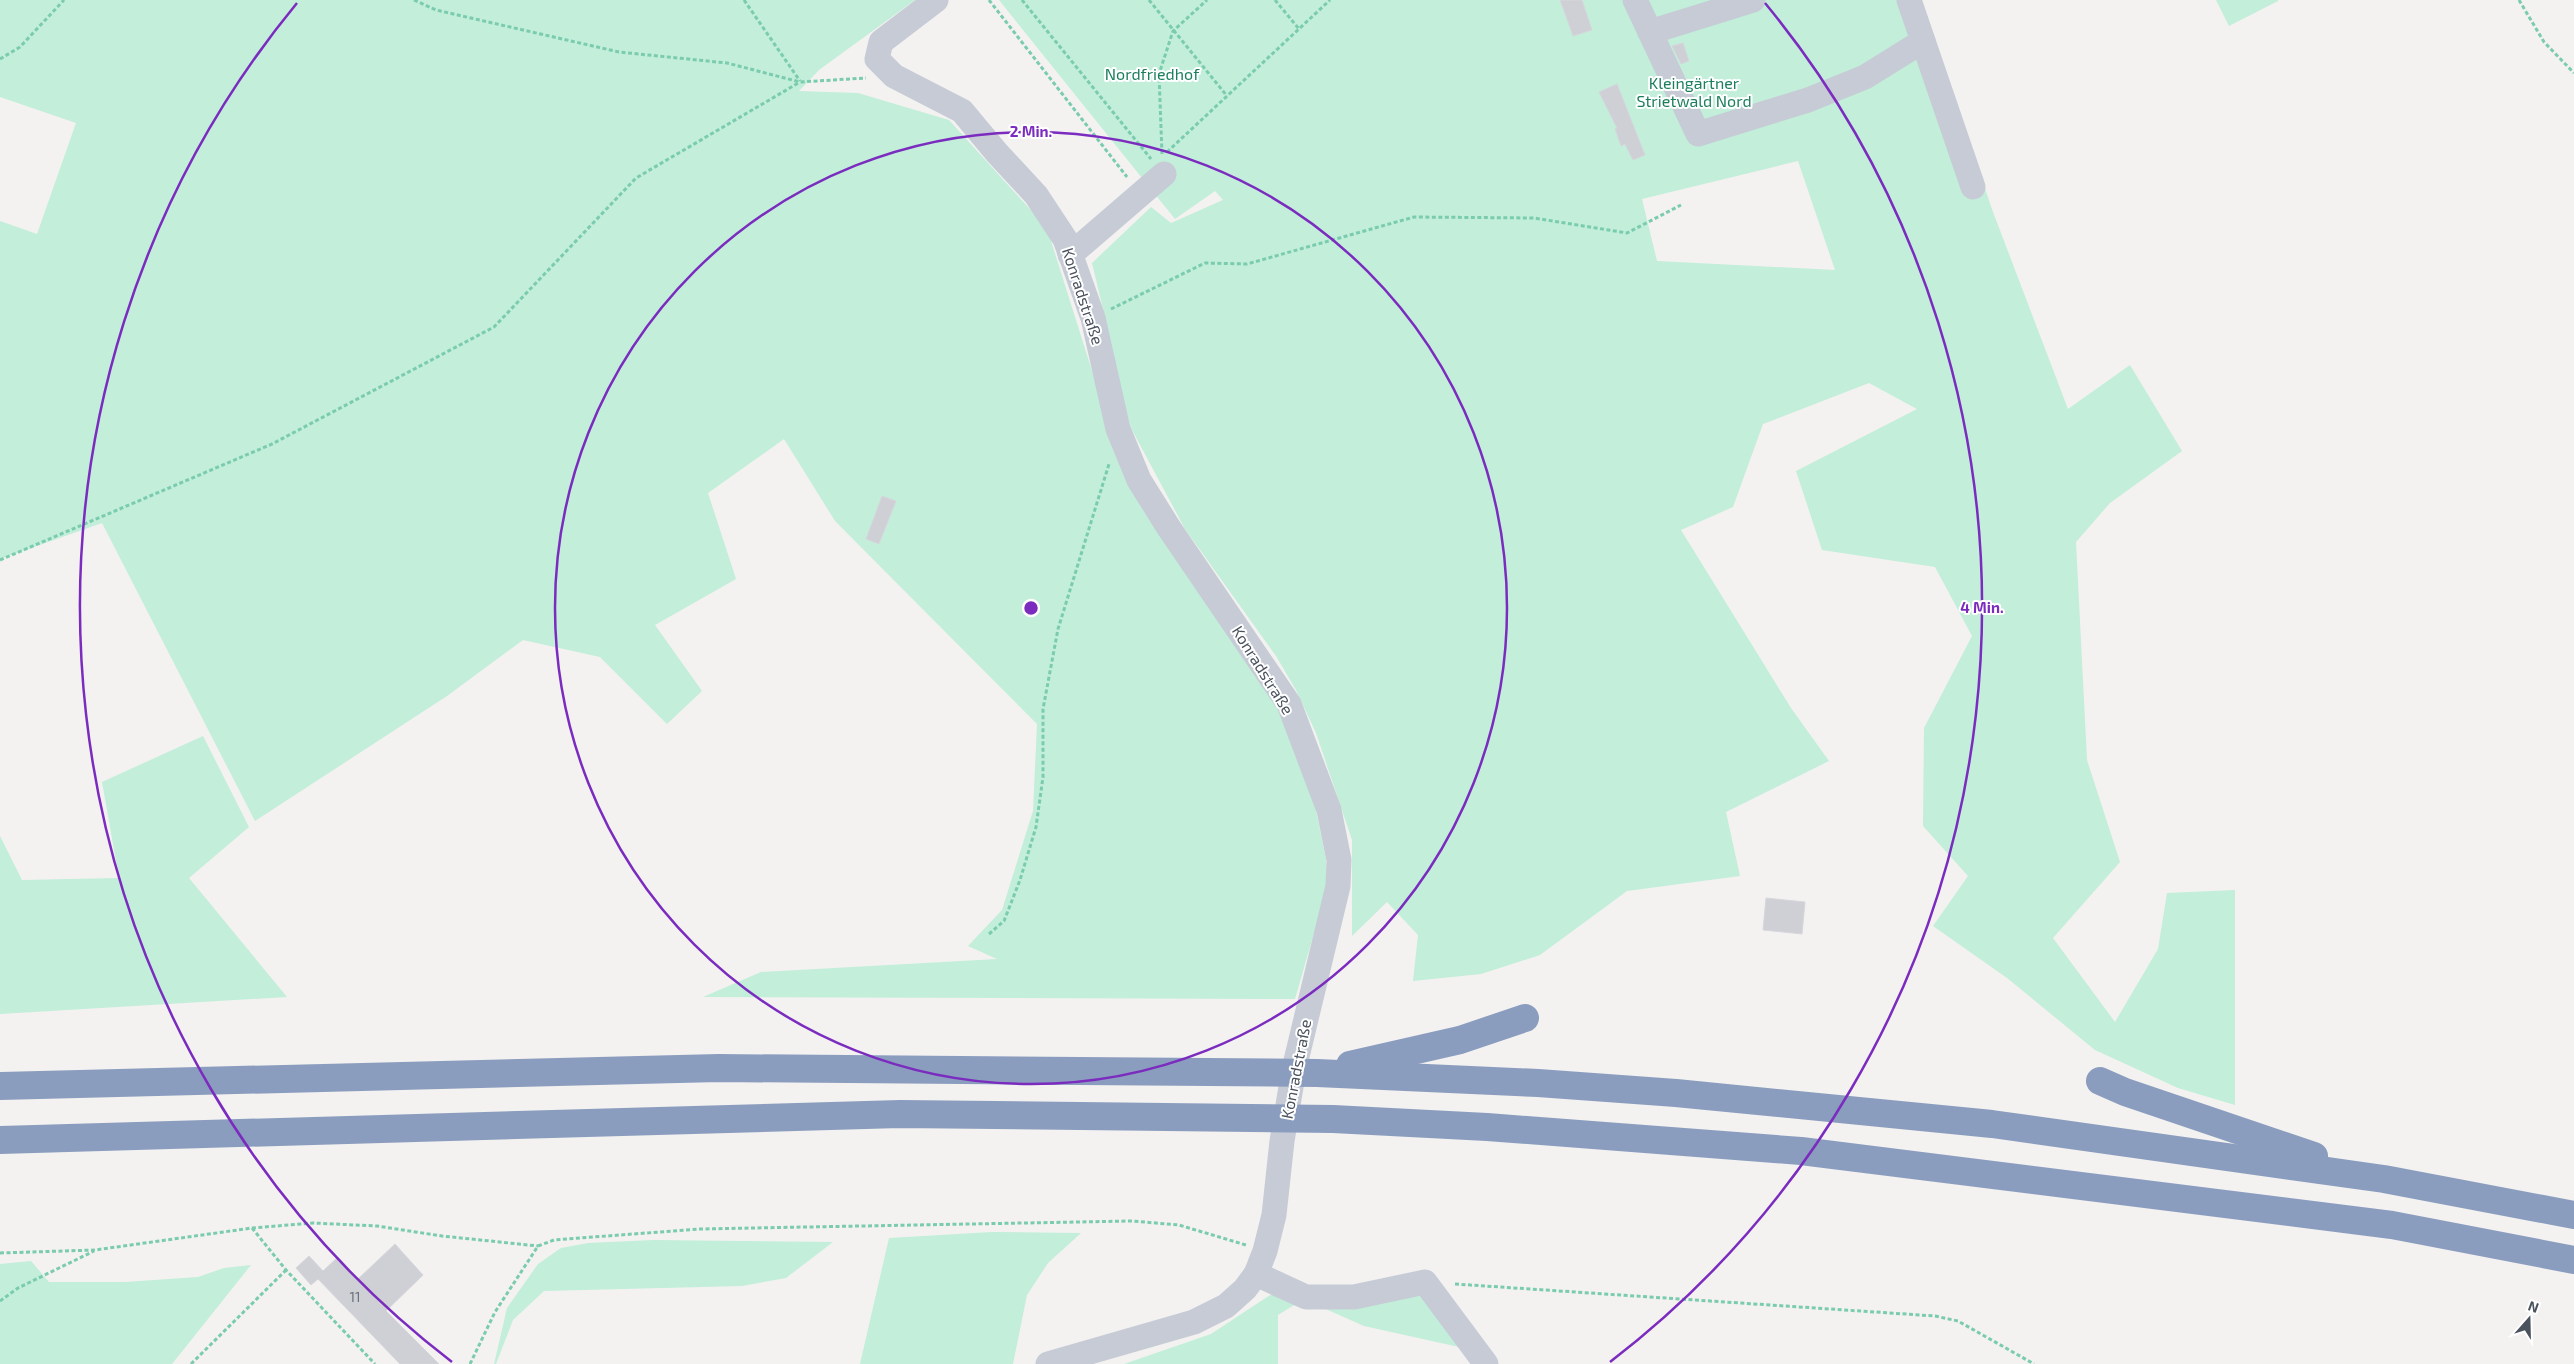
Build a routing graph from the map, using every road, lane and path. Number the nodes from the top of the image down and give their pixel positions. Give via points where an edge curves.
1 (64, 0) edge
2 (414, 0) edge
3 (744, 0) edge
4 (936, 0) edge
5 (989, 0) edge
6 (1022, 0) edge
7 (1149, 0) edge
8 (1207, 0) edge
9 (1275, 0) edge
10 (1330, 0) edge
11 (1635, 0) edge
12 (1753, 0) edge
13 (1909, 0) edge
14 (2519, 0) edge
15 (1299, 29) junction
16 (1173, 31) junction
17 (1650, 32) junction
18 (1924, 41) junction
19 (0, 59) edge
20 (2574, 73) edge
21 (894, 76) junction
22 (800, 82) junction
23 (1227, 96) junction
24 (1160, 163) junction
25 (1973, 187) dead end
26 (1141, 194) junction
27 (1681, 205) dead end
28 (1070, 255) junction
29 (1093, 318) junction
30 (1118, 429) junction
31 (0, 560) edge
32 (989, 934) dead end
33 (1525, 1018) dead end
34 (1317, 1073) junction
35 (2100, 1081) dead end
36 (0, 1086) edge
37 (0, 1140) edge
38 (2384, 1179) junction
39 (2574, 1215) edge
40 (252, 1228) junction
41 (538, 1246) junction
42 (95, 1250) junction
43 (1265, 1251) junction
44 (0, 1253) edge
45 (2574, 1260) edge
46 (286, 1270) junction
47 (1256, 1274) junction
48 (1425, 1282) junction
49 (0, 1301) edge
50 (191, 1364) edge
51 (375, 1364) edge
52 (470, 1364) edge
53 (1048, 1364) edge
54 (1486, 1364) edge
55 (2034, 1364) edge

1 - 19 path via 20,47
2 - 22 path via 436,10 619,52 727,63
3 - 22 path
4 - 21 street, Konradstraße via 881,42 877,58
5 - 26 path
6 - 24 path
7 - 16 path
8 - 16 path
9 - 15 path
10 - 15 path
11 - 17 street
12 - 17 street
13 - 18 street
14 - 20 path via 2544,42
15 - 23 path
16 - 23 path
16 - 24 path via 1158,74
17 - 18 street via 1698,134 1808,100 1865,77
18 - 25 street
21 - 22 path
21 - 28 street, Konradstraße via 962,111 1036,195 1065,240
22 - 31 path via 636,178 494,327 272,444
23 - 24 path
24 - 26 street
26 - 28 street
27 - 29 path via 1627,233 1534,218 1414,217 1246,264 1205,263
28 - 29 street, Konradstraße
29 - 30 street, Konradstraße
30 - 32 path via 1058,629 1043,709 1043,777 1036,826 1004,921
30 - 43 street, Konradstraße via 1139,480 1289,704 1329,810 1339,860 1338,886 1294,1069 1274,1215
33 - 34 highway via 1460,1040
34 - 36 highway via 719,1068
34 - 38 highway via 1548,1084 1806,1104 2002,1125
35 - 38 highway via 2150,1101
37 - 45 highway via 900,1114 1352,1120 1810,1152 2392,1224
38 - 39 highway
40 - 41 path via 313,1223 377,1226
40 - 42 path
40 - 46 path
41 - 43 path via 554,1240 699,1229 1132,1221 1179,1225
41 - 52 path via 495,1312
42 - 44 path
42 - 49 path via 18,1288
43 - 47 street, Konradstraße
46 - 50 path
46 - 51 path
47 - 48 street via 1306,1297 1354,1297
47 - 53 street, Konradstraße via 1226,1306 1194,1322
48 - 54 street
48 - 55 path via 1935,1316 1958,1321

